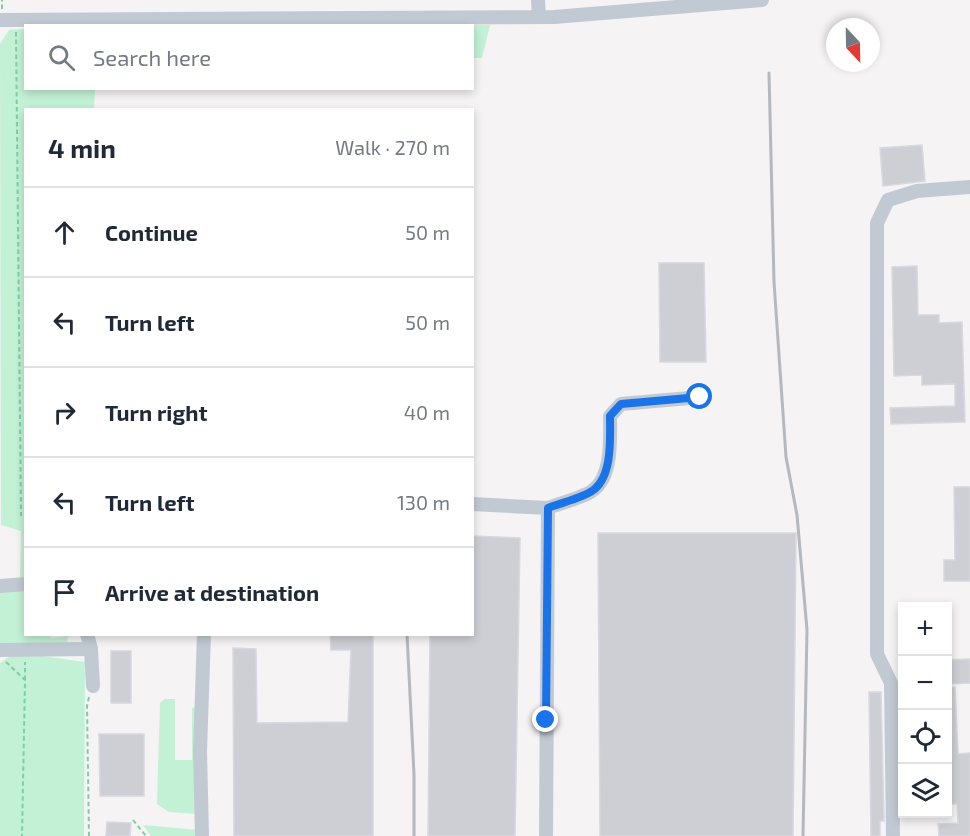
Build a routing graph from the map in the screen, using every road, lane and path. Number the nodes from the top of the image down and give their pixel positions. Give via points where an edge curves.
1 (538, 0) edge
2 (762, 0) edge
3 (539, 17) junction
4 (0, 20) edge
5 (16, 20) junction
6 (970, 188) edge
7 (700, 397) dead end
8 (474, 504) edge
9 (548, 508) junction
10 (21, 516) dead end
11 (24, 584) edge
12 (0, 586) edge
13 (88, 636) edge
14 (204, 636) edge
15 (91, 649) junction
16 (0, 650) edge
17 (25, 651) junction
18 (0, 655) edge
19 (25, 680) junction
20 (93, 686) joint
21 (133, 820) dead end
22 (22, 836) edge
23 (89, 836) edge
24 (146, 836) edge
25 (202, 836) edge
26 (546, 836) edge
27 (893, 836) edge

1 - 3 street
2 - 3 street
3 - 5 street
4 - 5 street
5 - 10 path
6 - 27 street via 917,191 888,200 877,223 877,654 891,683
7 - 9 street via 621,404 610,416 610,455 601,481 592,491
8 - 9 street
9 - 26 street
11 - 12 street
13 - 15 street
14 - 25 street
15 - 17 street
15 - 20 street
16 - 17 street
17 - 19 path
18 - 19 path
19 - 22 path
20 - 23 path via 87,706
21 - 24 path

